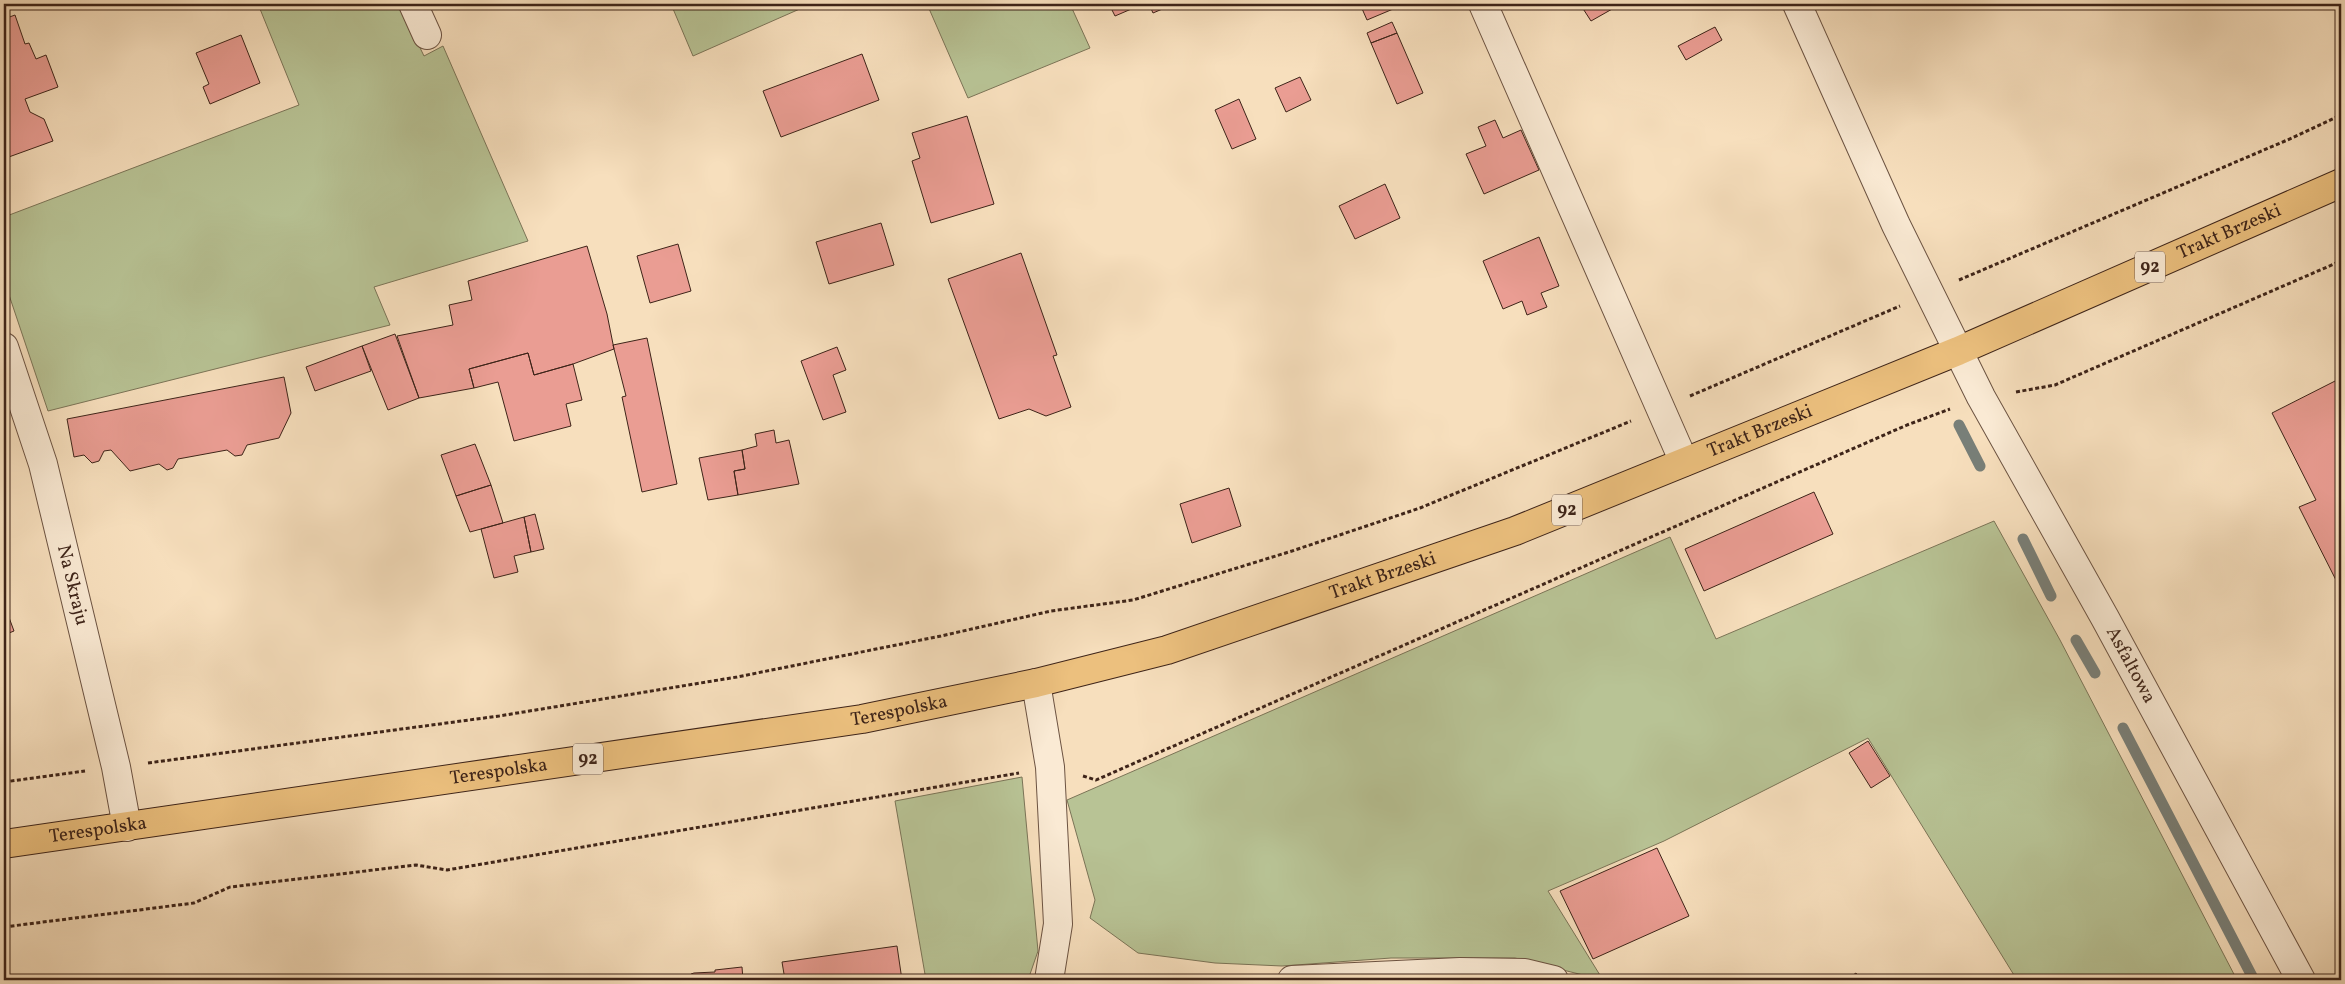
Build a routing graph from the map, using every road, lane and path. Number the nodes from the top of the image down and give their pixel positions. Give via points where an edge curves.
1 (413, 4) edge
2 (1483, 4) edge
3 (1797, 4) edge
4 (427, 35) dead end
5 (2341, 115) edge
6 (2341, 183) edge
7 (1930, 293) junction
8 (4, 347) edge
9 (1958, 351) junction
10 (1660, 409) junction
11 (1684, 462) junction
12 (1167, 650) joint
13 (1036, 683) junction
14 (116, 767) junction
15 (4, 782) edge
16 (128, 827) junction
17 (4, 844) edge
18 (1049, 980) edge
19 (1292, 980) edge
20 (1554, 980) edge
21 (2301, 980) edge

1 - 4 street
2 - 10 street
3 - 7 street, Asfaltowa
5 - 7 path
6 - 9 main road, Trakt Brzeski / 92
7 - 9 street, Asfaltowa
7 - 10 path
8 - 14 street, Na Skraju via 43,464
9 - 11 main road, Trakt Brzeski / 92
9 - 21 street, Asfaltowa
10 - 11 street
10 - 14 path via 1420,508 1133,600 1050,610 737,678 499,716
11 - 12 main road, Trakt Brzeski / 92 via 1515,531
12 - 13 main road, Terespolska / 92
13 - 16 main road, Terespolska / 92 via 862,719
13 - 18 street via 1050,767 1058,924
14 - 15 path
14 - 16 street, Na Skraju
16 - 17 main road, Terespolska / 92
19 - 20 street via 1460,972 1525,973

